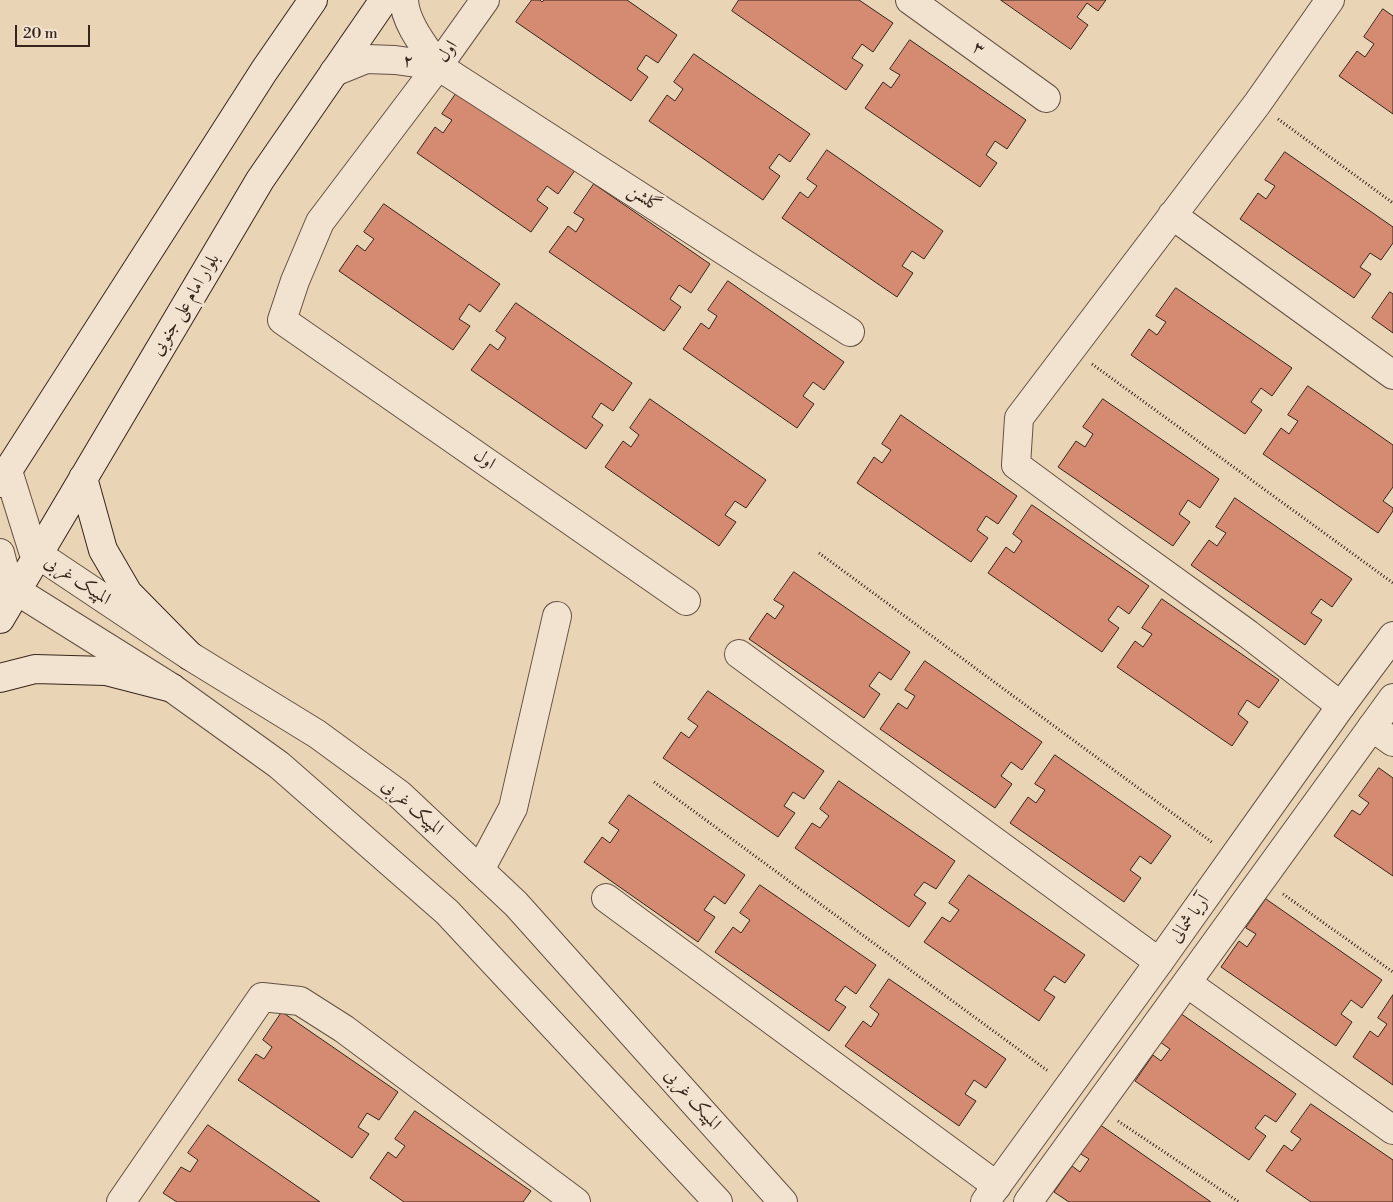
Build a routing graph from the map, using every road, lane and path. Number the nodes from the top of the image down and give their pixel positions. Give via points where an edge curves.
1 (313, 0) edge
2 (384, 0) edge
3 (404, 0) edge
4 (485, 0) edge
5 (910, 0) edge
6 (1330, 0) edge
7 (438, 66) junction
8 (334, 72) junction
9 (1046, 98) dead end
10 (1257, 104) junction
11 (1393, 203) edge
12 (1172, 216) junction
13 (850, 332) dead end
14 (1071, 349) junction
15 (1393, 376) edge
16 (4, 477) edge
17 (83, 478) junction
18 (819, 553) dead end
19 (0, 554) edge
20 (37, 555) junction
21 (1393, 583) edge
22 (16, 591) junction
23 (686, 601) dead end
24 (557, 616) dead end
25 (0, 619) edge
26 (1393, 636) edge
27 (739, 654) dead end
28 (190, 656) junction
29 (0, 678) edge
30 (172, 688) junction
31 (1393, 698) edge
32 (1341, 706) junction
33 (1382, 735) edge
34 (654, 782) dead end
35 (1234, 858) junction
36 (480, 870) junction
37 (1262, 879) junction
38 (606, 898) dead end
39 (1159, 962) junction
40 (1393, 972) edge
41 (1187, 983) junction
42 (1069, 1087) junction
43 (1096, 1107) junction
44 (1393, 1130) edge
45 (991, 1194) edge
46 (121, 1202) edge
47 (576, 1202) edge
48 (718, 1202) edge
49 (783, 1202) edge
50 (1028, 1202) edge
51 (1239, 1202) edge

1 - 16 street via 264,70
2 - 8 street, بلوار امام علی جنوبی
3 - 7 street, ۲ via 413,30
4 - 7 street, اول
5 - 9 street, ۳
6 - 10 street
7 - 8 street, ۲ via 366,59
7 - 13 street, گلشن
7 - 23 street, اول via 320,222 282,320
8 - 17 street, بلوار امام علی جنوبی via 260,180
10 - 11 path
10 - 12 street
12 - 14 street
12 - 15 street
14 - 21 path
14 - 32 street via 1019,418 1016,465
16 - 20 street, المپیک غربی via 33,552
17 - 20 street, بلوار امام علی جنوبی
17 - 28 street via 103,550 128,593
18 - 35 path
19 - 22 street via 5,574
20 - 22 street, بلوار امام علی جنوبی
20 - 28 street, المپیک غربی
22 - 25 street, بلوار امام علی جنوبی
22 - 30 street
24 - 36 street via 513,808
26 - 32 street, آریا شمالی
27 - 39 street
28 - 36 street, المپیک غربی via 317,734 399,794
29 - 30 street via 35,669 106,671
30 - 48 street via 279,765 447,912
31 - 33 street, آریا شمالی
32 - 33 street
32 - 35 street, آریا شمالی
33 - 37 street, آریا شمالی
34 - 42 path
35 - 39 street, آریا شمالی
36 - 49 street, المپیک غربی via 516,904
37 - 40 path
37 - 41 street, آریا شمالی
38 - 45 street
39 - 42 street, آریا شمالی
41 - 43 street, آریا شمالی
41 - 44 street
42 - 45 street, آریا شمالی
43 - 50 street, آریا شمالی
43 - 51 path
46 - 47 street via 262,997 300,1001 344,1029

